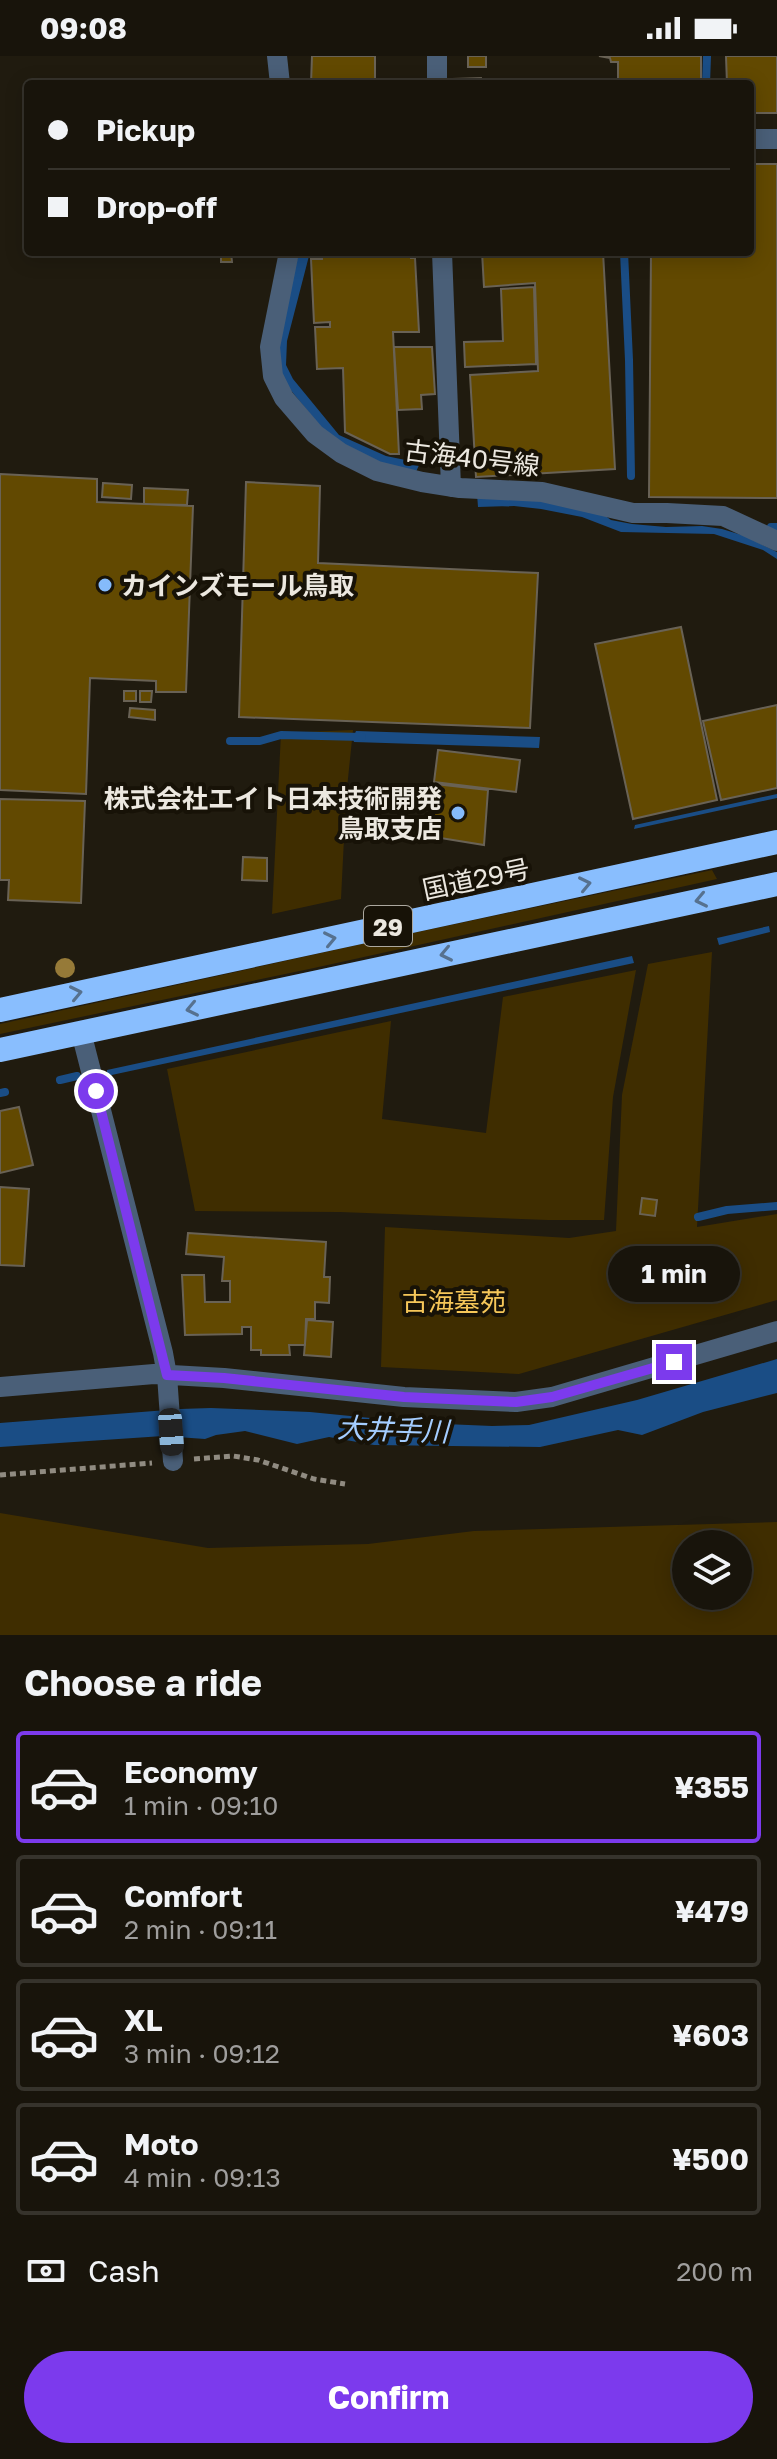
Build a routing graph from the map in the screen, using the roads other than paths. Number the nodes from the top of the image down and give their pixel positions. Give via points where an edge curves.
1 (277, 56) edge
2 (437, 56) edge
3 (280, 80) edge
4 (437, 80) edge
5 (754, 139) edge
6 (777, 139) edge
7 (288, 256) edge
8 (442, 256) edge
9 (451, 487) junction
10 (777, 541) edge
11 (777, 842) edge
12 (777, 884) edge
13 (0, 1010) edge
14 (81, 1032) junction
15 (0, 1050) edge
16 (777, 1331) edge
17 (167, 1375) junction
18 (0, 1387) edge
19 (173, 1461) dead end

1 - 3 street
2 - 4 street
5 - 6 street
7 - 9 street, 古海40号線 via 270,347 273,376 284,398 315,434 341,453 377,471
8 - 9 street
9 - 10 street, 古海40号線 via 542,492 633,513 723,516
13 -> 11 highway, 国道29号 / 29
12 -> 14 highway, 29
14 - 15 highway, 29
14 - 17 street
16 - 17 street via 552,1397 516,1402
17 - 18 street
17 - 19 street

